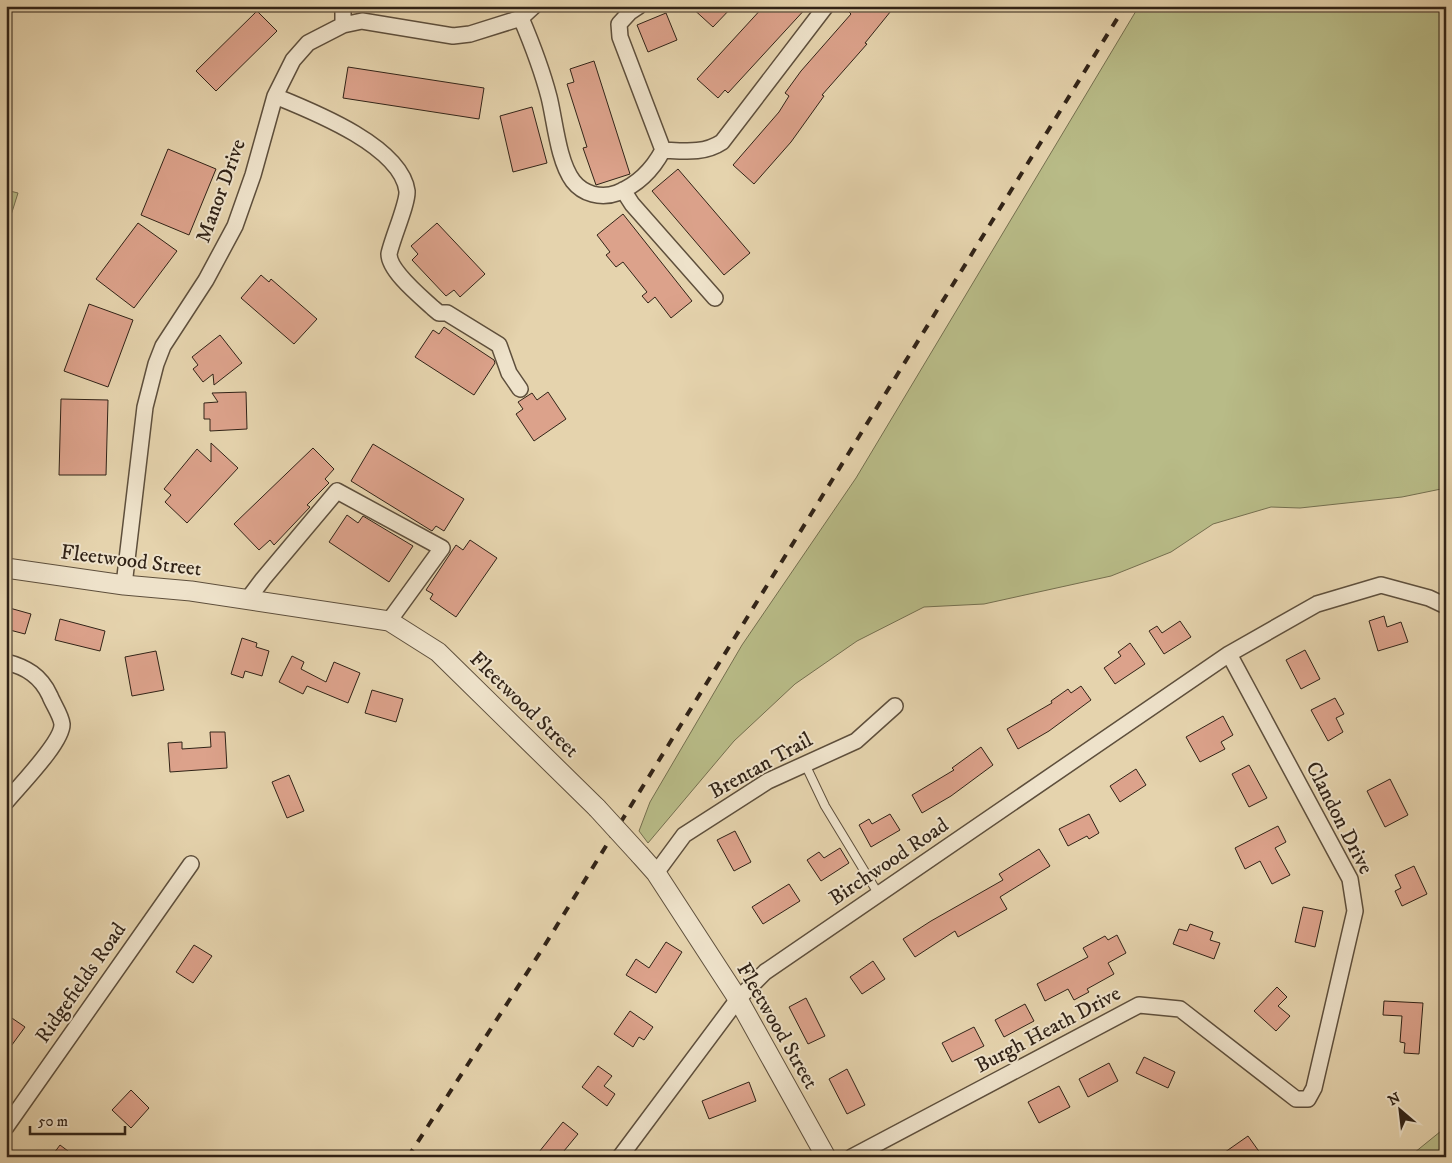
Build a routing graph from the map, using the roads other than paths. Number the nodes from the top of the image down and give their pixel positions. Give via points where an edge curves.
1 (343, 6) edge
2 (534, 6) edge
3 (639, 6) edge
4 (826, 6) edge
5 (521, 18) junction
6 (343, 25) junction
7 (275, 96) junction
8 (663, 150) junction
9 (623, 190) junction
10 (715, 298) dead end
11 (520, 389) dead end
12 (6, 568) edge
13 (124, 585) junction
14 (248, 599) junction
15 (1446, 606) edge
16 (389, 621) junction
17 (1230, 654) junction
18 (6, 662) edge
19 (895, 706) dead end
20 (805, 764) junction
21 (6, 802) edge
22 (191, 864) dead end
23 (656, 872) junction
24 (879, 895) junction
25 (738, 999) junction
26 (1308, 1099) joint
27 (6, 1127) edge
28 (620, 1157) edge
29 (826, 1157) edge
30 (852, 1157) edge

1 - 6 street
2 - 5 street, Manor Drive
3 - 8 street via 620,24 620,37
4 - 8 street via 722,142 712,149 698,152
5 - 6 street, Manor Drive via 453,36 362,21
5 - 9 street via 538,59 567,171 582,190 592,195 612,195
6 - 7 street, Manor Drive via 308,43 293,60
7 - 11 street via 336,121 383,155 400,173 407,194 391,244 389,259 395,270 439,313 447,313 498,345 509,373
7 - 13 street, Manor Drive via 235,226 215,266 163,346 156,364 145,407
8 - 9 street via 655,165
9 - 10 street
12 - 13 street, Fleetwood Street
13 - 14 street, Fleetwood Street
14 - 16 street, Fleetwood Street
14 - 16 street via 338,491 442,548
15 - 17 street via 1381,585 1316,604
16 - 23 street, Fleetwood Street, bridge via 438,652 597,808
17 - 24 street, Birchwood Road
17 - 26 street, Clandon Drive via 1350,879 1355,911 1314,1088
18 - 21 street via 23,666 37,676 62,724 58,738
19 - 20 street, Brentan Trail via 856,741
20 - 23 street, Brentan Trail via 768,781 684,835
20 - 24 lane via 825,806
22 - 27 street, Ridgefields Road
23 - 25 street, Fleetwood Street
24 - 25 street, Birchwood Road via 765,972
25 - 28 street, Birchwood Road
25 - 29 street, Fleetwood Street
26 - 30 street, Burgh Heath Drive via 1296,1099 1180,1009 1139,1005

